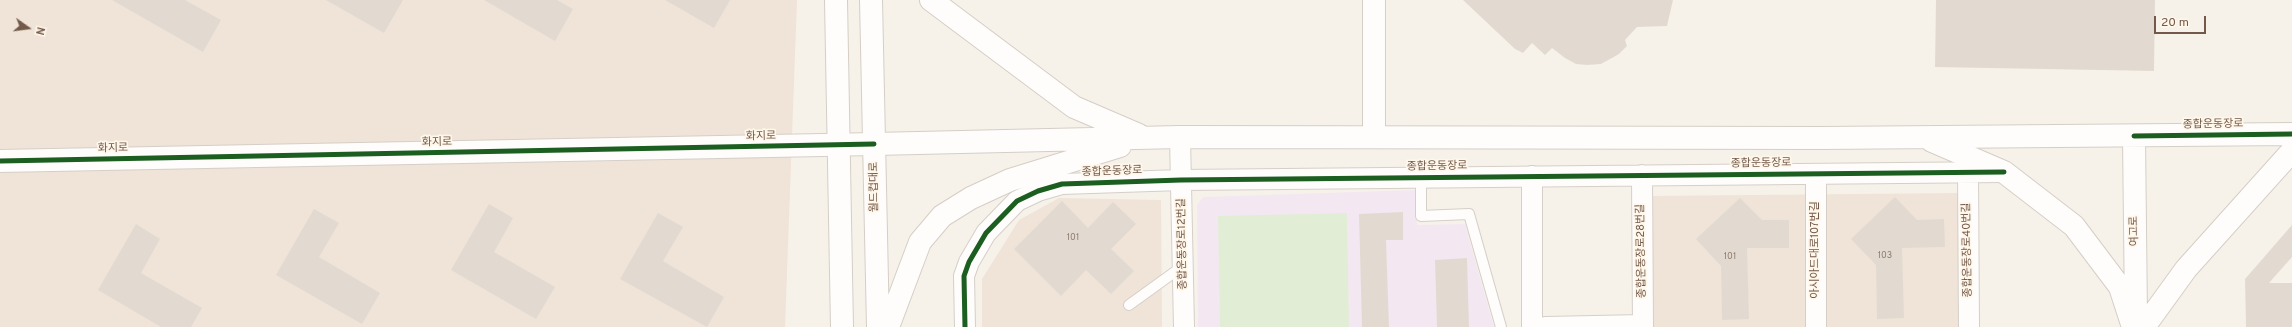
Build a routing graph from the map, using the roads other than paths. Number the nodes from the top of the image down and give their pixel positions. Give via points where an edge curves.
1 (836, 0) edge
2 (871, 0) edge
3 (931, 0) edge
4 (1374, 0) edge
5 (2292, 134) edge
6 (2134, 136) junction
7 (1374, 137) junction
8 (1923, 137) junction
9 (1145, 138) junction
10 (1180, 138) junction
11 (874, 144) junction
12 (839, 146) junction
13 (2292, 151) edge
14 (0, 161) edge
15 (1968, 172) junction
16 (2004, 172) junction
17 (1816, 174) junction
18 (1642, 175) junction
19 (1532, 176) junction
20 (1421, 177) junction
21 (1181, 180) junction
22 (1183, 266) junction
23 (1129, 305) dead end
24 (1643, 326) edge
25 (842, 327) edge
26 (878, 327) edge
27 (888, 327) edge
28 (965, 327) edge
29 (1184, 327) edge
30 (1501, 327) edge
31 (1532, 327) edge
32 (1545, 327) edge
33 (1816, 327) edge
34 (1969, 327) edge
35 (2133, 327) edge
36 (2136, 327) edge
37 (2144, 327) edge

1 - 12 main road
2 - 11 main road, 월드컵대로
3 - 9 main road via 1074,107
4 - 7 main road
5 - 6 main road, 종합운동장로
6 - 8 main road, 종합운동장로
6 - 36 main road, 여고로
7 - 8 main road, 종합운동장로
7 - 10 main road, 종합운동장로
8 - 16 main road
9 - 10 main road, 종합운동장로
9 - 11 main road, 종합운동장로
9 - 27 main road via 1010,180 971,198 942,216 920,242
10 - 21 street, 종합운동장로12번길
11 - 12 main road, 화지로
11 - 26 main road, 월드컵대로
12 - 14 main road, 화지로
12 - 25 main road
13 - 37 main road via 2186,269
15 - 16 street, 종합운동장로
15 - 17 street, 종합운동장로
15 - 34 street, 종합운동장로40번길
16 - 35 main road via 2074,226 2120,287
17 - 18 street, 종합운동장로
17 - 33 street, 아시아드대로107번길
18 - 19 street, 종합운동장로
18 - 24 street, 종합운동장로28번길
19 - 20 street, 종합운동장로
19 - 31 street
20 - 21 street, 종합운동장로
20 - 30 lane via 1421,216 1468,214
21 - 22 street, 종합운동장로12번길
21 - 28 street, 종합운동장로 via 1062,184 1017,201 986,232 969,262 964,276
22 - 23 lane
22 - 29 street, 종합운동장로12번길
24 - 32 street

